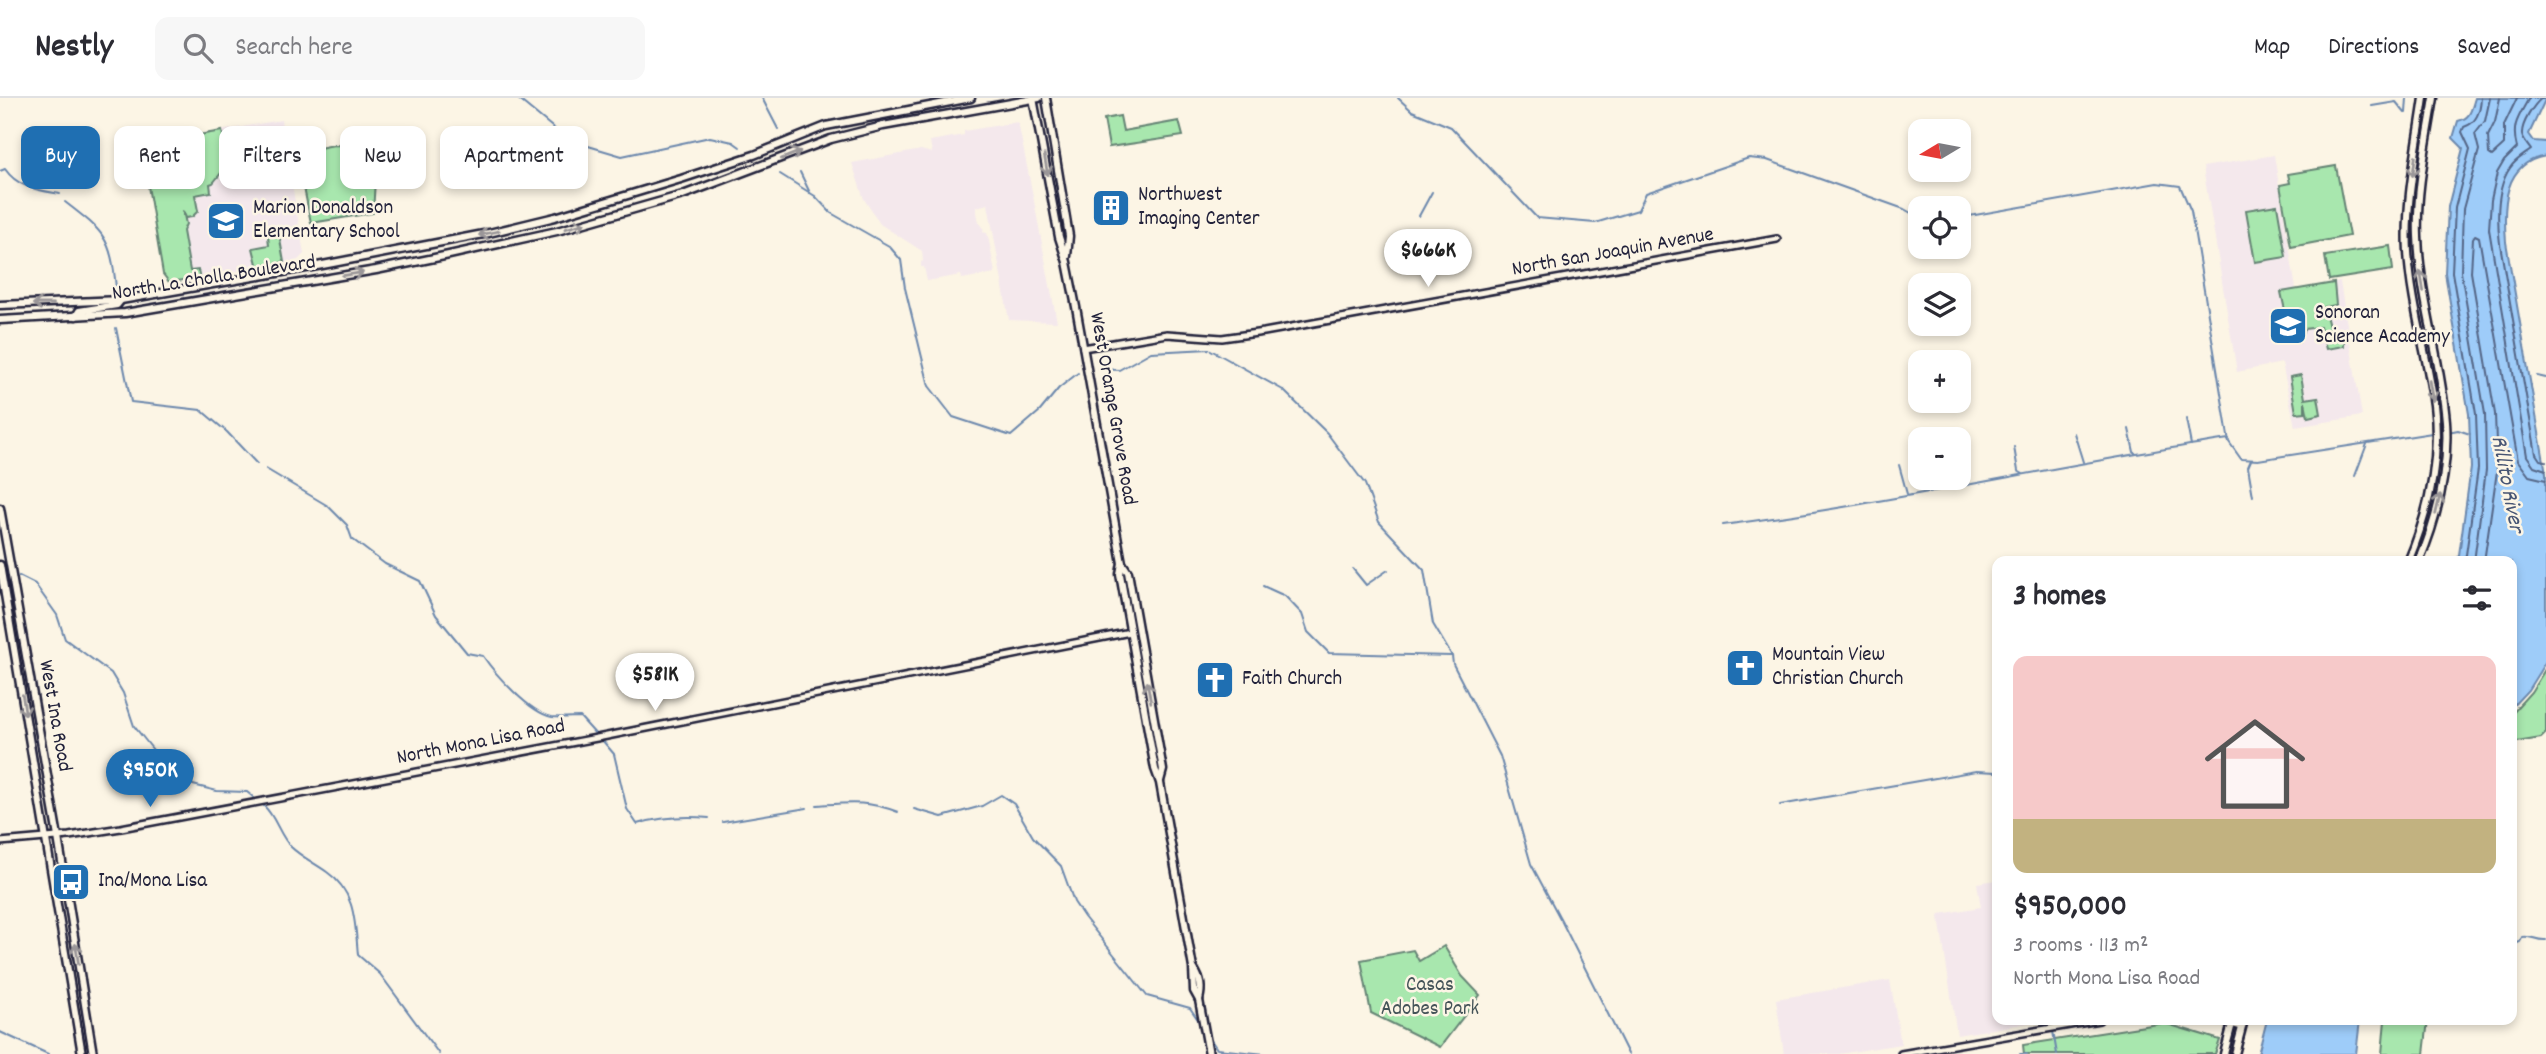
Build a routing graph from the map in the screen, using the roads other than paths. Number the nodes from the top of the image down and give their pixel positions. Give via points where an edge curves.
1 (971, 98) edge
2 (1033, 98) edge
3 (1039, 98) edge
4 (1046, 98) edge
5 (2424, 98) edge
6 (2434, 98) edge
7 (1776, 239) dead end
8 (1067, 262) junction
9 (121, 300) junction
10 (0, 305) edge
11 (76, 316) junction
12 (0, 320) edge
13 (1083, 348) junction
14 (0, 508) edge
15 (2409, 556) edge
16 (2421, 556) edge
17 (1122, 563) junction
18 (0, 565) edge
19 (1130, 632) junction
20 (1160, 783) junction
21 (58, 837) junction
22 (46, 838) junction
23 (0, 842) edge
24 (2072, 1025) edge
25 (2232, 1025) edge
26 (2243, 1025) edge
27 (82, 1054) edge
28 (93, 1054) edge
29 (1209, 1054) edge
30 (1901, 1054) edge
31 (2224, 1054) edge
32 (2235, 1054) edge

1 -> 9 main road, North La Cholla Boulevard via 826,126 681,179 515,227
2 - 3 main road, North La Cholla Boulevard
2 -> 8 main road, West Orange Grove Road
11 -> 2 main road, North La Cholla Boulevard via 165,307 376,270 557,231 683,195 831,139
4 - 8 main road, West Orange Grove Road via 1069,236
5 -> 15 main road via 2408,242 2436,444 2426,513
16 -> 6 main road via 2442,489 2446,443 2418,234
7 - 13 street, North San Joaquin Avenue via 1236,336 1210,339 1167,334
8 - 13 main road, West Orange Grove Road
9 -> 10 main road, North La Cholla Boulevard
9 - 11 main road via 117,305 79,311
11 - 12 main road, North La Cholla Boulevard
13 - 17 main road, West Orange Grove Road
14 - 21 main road, West Ina Road
17 - 19 main road, West Orange Grove Road
20 -> 17 main road, West Orange Grove Road via 1163,770 1150,694 1128,572
18 -> 22 main road, West Ina Road
19 - 20 main road, West Orange Grove Road
19 - 21 street, North Mona Lisa Road via 602,737
20 - 29 main road, West Orange Grove Road via 1193,968 1199,978
21 - 22 street, North Mona Lisa Road
28 -> 21 main road, West Ina Road
22 - 23 street, North Mona Lisa Road
22 - 27 main road, West Ina Road
24 - 30 street
25 - 31 main road
26 - 32 main road

